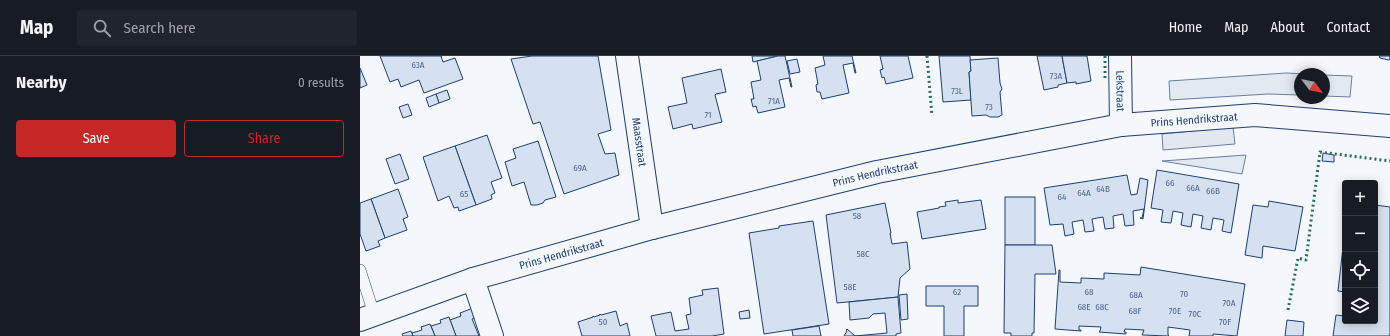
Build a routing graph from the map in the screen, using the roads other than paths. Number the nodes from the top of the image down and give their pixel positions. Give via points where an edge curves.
1 (627, 56) edge
2 (1120, 56) edge
3 (1121, 125) junction
4 (1390, 126) edge
5 (652, 228) junction
6 (360, 270) edge
7 (473, 279) junction
8 (367, 317) edge
9 (492, 336) edge

1 - 5 street, Maasstraat
2 - 3 street, Lekstraat
3 - 4 street, Prins Hendrikstraat via 1255,114
3 - 5 street, Prins Hendrikstraat via 877,172
5 - 7 street, Prins Hendrikstraat
6 - 8 lane, Prins Hendrikstraat
7 - 8 street, Prins Hendrikstraat
7 - 9 street

